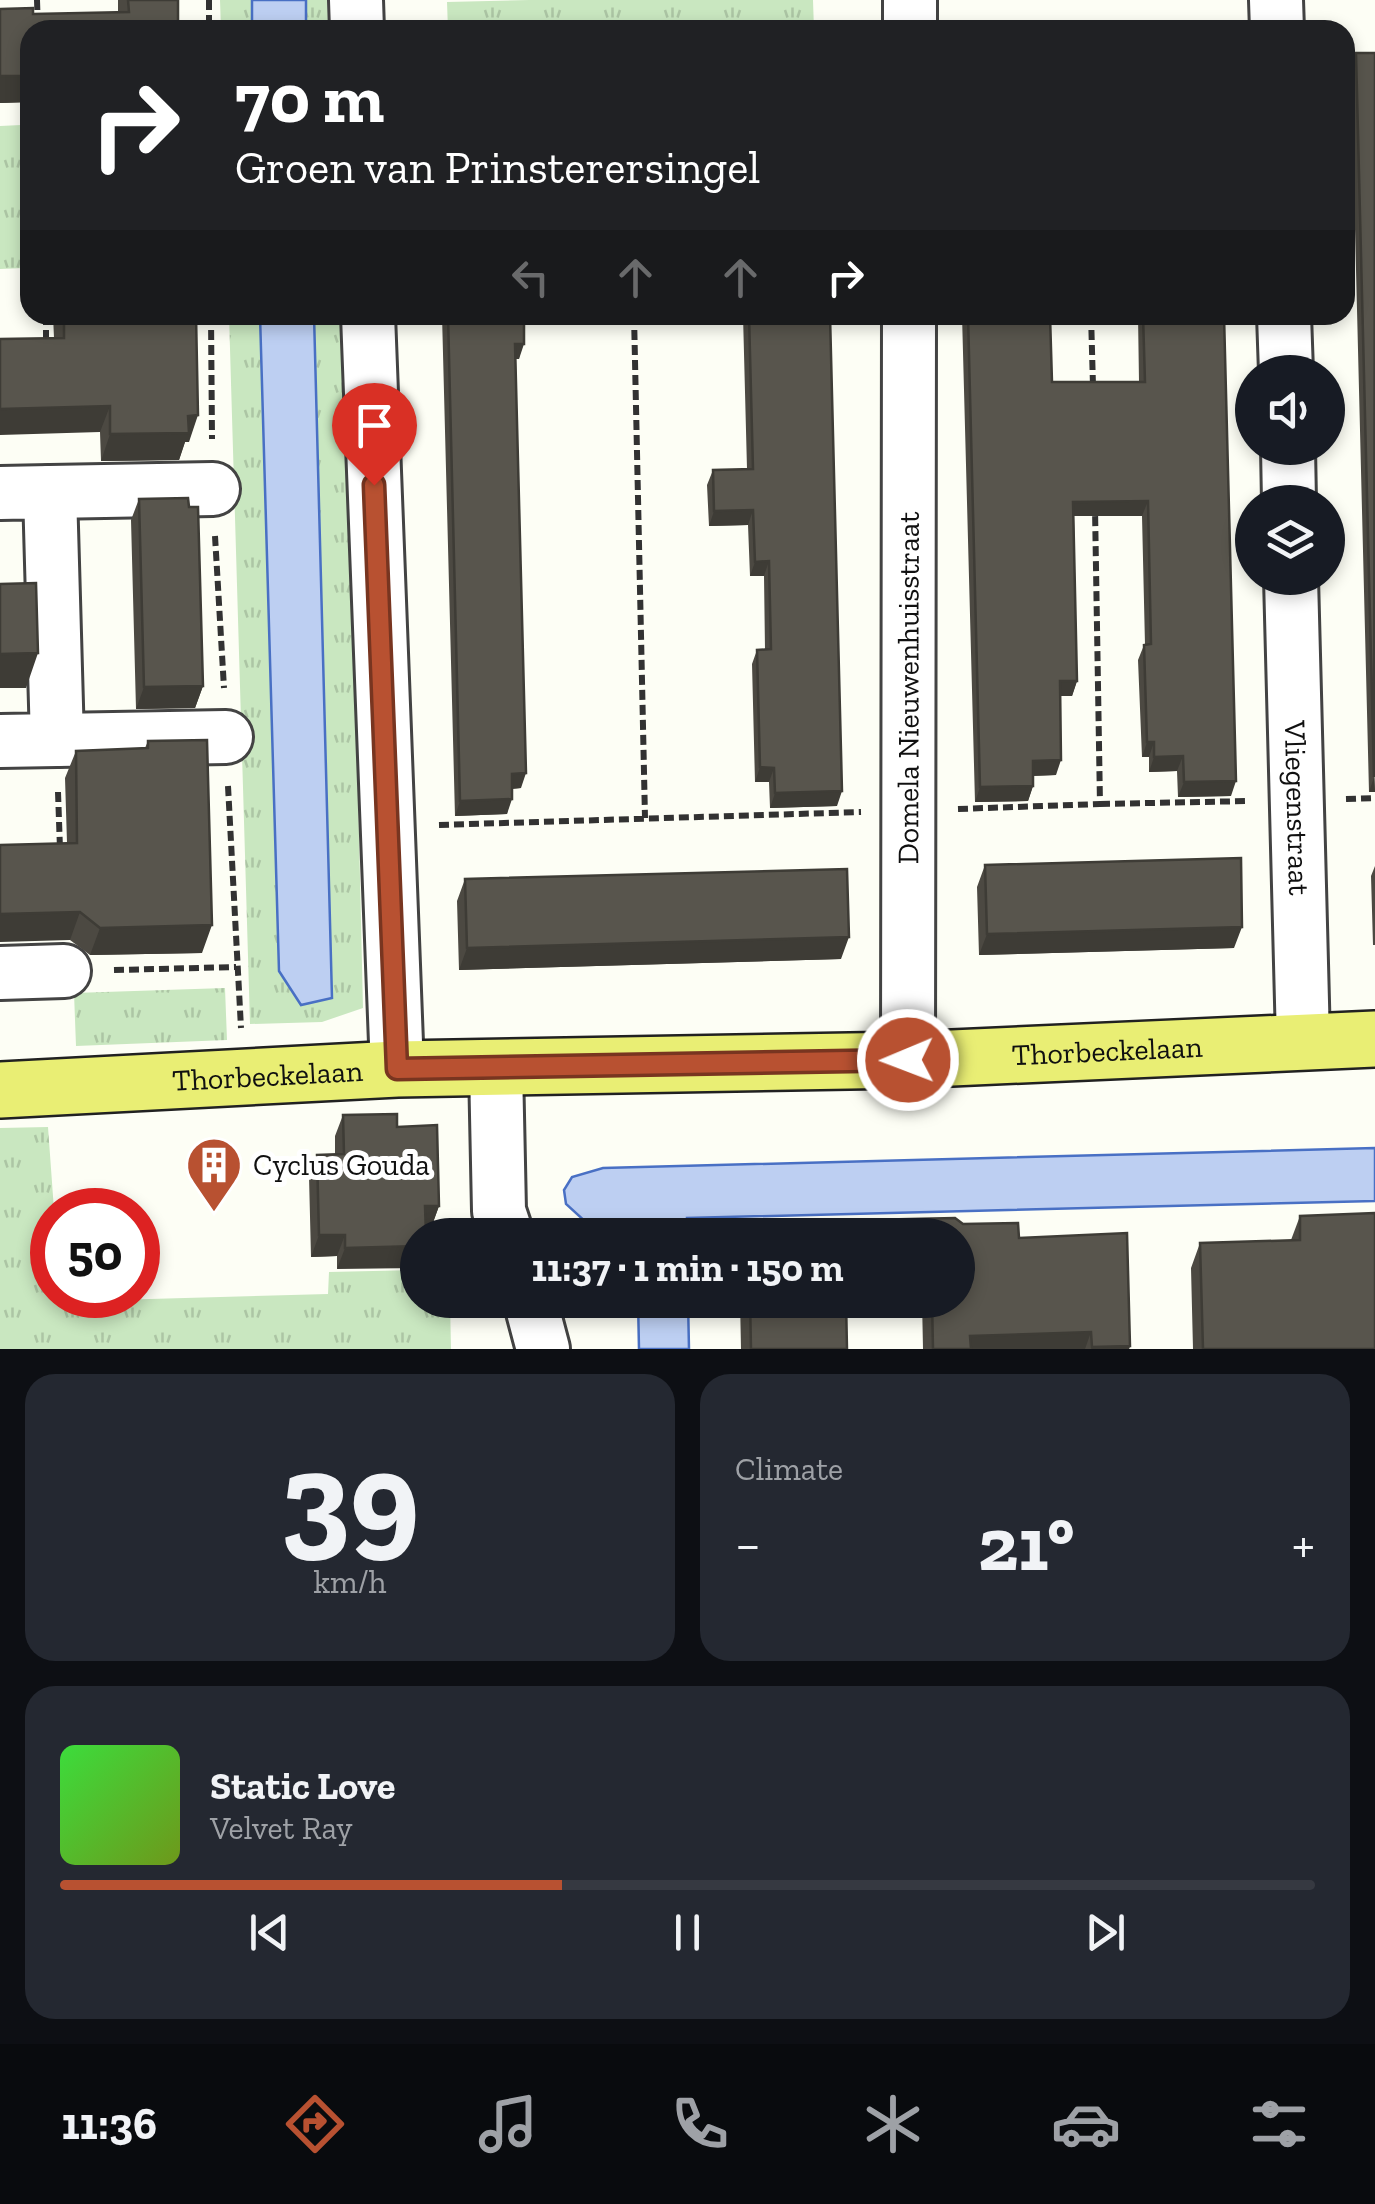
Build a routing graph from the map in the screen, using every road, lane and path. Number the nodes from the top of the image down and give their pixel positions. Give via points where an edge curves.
1 (46, 325) edge
2 (368, 325) edge
3 (634, 325) edge
4 (909, 325) edge
5 (1091, 325) edge
6 (1284, 325) edge
7 (46, 354) edge
8 (1285, 355) edge
9 (1093, 399) edge
10 (213, 489) dead end
11 (25, 493) edge
12 (1094, 495) edge
13 (1291, 595) edge
14 (226, 737) dead end
15 (57, 740) junction
16 (0, 741) edge
17 (1375, 798) edge
18 (1297, 800) junction
19 (1100, 804) junction
20 (909, 810) junction
21 (646, 818) junction
22 (388, 827) junction
23 (60, 856) edge
24 (236, 967) dead end
25 (64, 972) joint
26 (0, 973) edge
27 (1375, 1039) edge
28 (1303, 1040) junction
29 (908, 1060) junction
30 (496, 1066) junction
31 (397, 1069) junction
32 (0, 1090) edge
33 (501, 1218) edge
34 (535, 1318) edge
35 (543, 1349) edge

1 - 7 path
2 - 22 street
3 - 21 path
4 - 20 street, Domela Nieuwenhuisstraat
5 - 9 path
6 - 8 street
10 - 11 street
11 - 15 street via 54,616
12 - 19 path
13 - 18 street, Vliegenstraat
14 - 15 street
15 - 16 street
15 - 23 path
17 - 18 path
18 - 19 path
18 - 28 street, Vliegenstraat
19 - 20 path
20 - 21 path
20 - 29 street, Domela Nieuwenhuisstraat
21 - 22 path
22 - 31 street
24 - 25 path
25 - 26 street
27 - 28 main road, Thorbeckelaan
28 - 29 main road, Thorbeckelaan
29 - 30 main road, Thorbeckelaan
30 - 31 main road, Thorbeckelaan
30 - 33 street
31 - 32 main road, Thorbeckelaan
34 - 35 street

